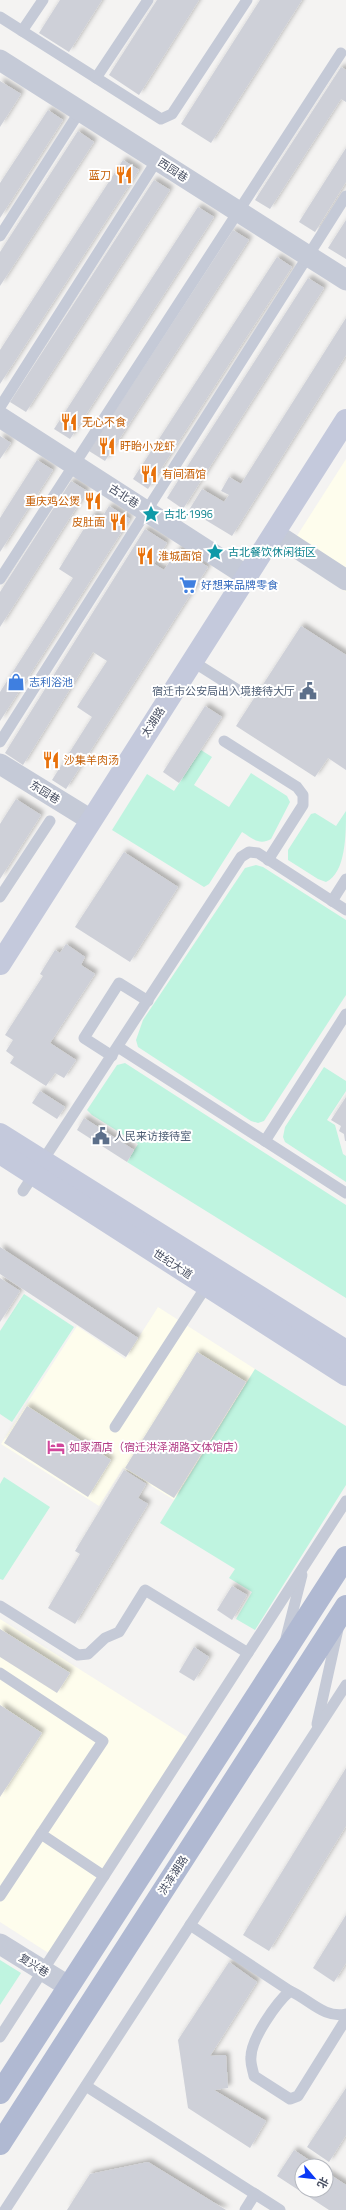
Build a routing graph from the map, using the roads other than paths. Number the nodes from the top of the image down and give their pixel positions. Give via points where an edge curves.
1 (43, 0) edge
2 (148, 0) edge
3 (246, 0) edge
4 (0, 17) edge
5 (22, 31) junction
6 (341, 53) dead end
7 (0, 60) edge
8 (96, 78) junction
9 (80, 111) junction
10 (157, 160) junction
11 (346, 196) edge
12 (238, 212) junction
13 (0, 236) edge
14 (308, 256) junction
15 (346, 280) edge
16 (0, 407) edge
17 (0, 417) edge
18 (346, 420) edge
19 (74, 465) junction
20 (147, 511) junction
21 (274, 533) junction
22 (247, 576) junction
23 (0, 579) edge
24 (346, 580) edge
25 (192, 661) junction
26 (241, 692) dead end
27 (224, 741) dead end
28 (0, 742) edge
29 (0, 764) edge
30 (91, 820) junction
31 (50, 821) dead end
32 (268, 860) junction
33 (346, 879) edge
34 (0, 897) edge
35 (332, 901) junction
36 (346, 910) edge
37 (0, 964) edge
38 (148, 1001) junction
39 (346, 1014) edge
40 (115, 1052) junction
41 (0, 1134) edge
42 (265, 1141) junction
43 (0, 1153) edge
44 (33, 1176) junction
45 (346, 1193) edge
46 (211, 1277) junction
47 (346, 1350) edge
48 (346, 1375) edge
49 (115, 1427) dead end
50 (346, 1502) edge
51 (346, 1557) edge
52 (305, 1565) junction
53 (0, 1606) edge
54 (344, 1609) edge
55 (248, 1654) junction
56 (282, 1654) junction
57 (0, 1673) edge
58 (346, 1685) edge
59 (315, 1732) junction
60 (41, 1834) junction
61 (104, 1876) junction
62 (0, 1896) edge
63 (190, 1925) junction
64 (0, 1944) edge
65 (43, 1970) junction
66 (68, 1986) junction
67 (290, 1991) junction
68 (346, 2014) edge
69 (346, 2019) edge
70 (0, 2037) edge
71 (86, 2086) junction
72 (0, 2093) edge
73 (0, 2144) edge
74 (255, 2194) junction
75 (5, 2210) edge
76 (245, 2210) edge
77 (280, 2210) edge

1 - 5 lane
2 - 8 lane
3 - 8 lane via 172,114 161,119
4 - 5 lane
5 - 8 lane
6 - 12 lane
7 - 9 street, 西园巷
9 - 10 street, 西园巷
9 - 13 lane
10 - 12 street, 西园巷
10 - 16 lane
11 - 14 lane
12 - 14 street, 西园巷
12 - 19 lane
14 - 15 street, 西园巷
14 - 20 lane
17 - 19 street, 古北巷
18 - 21 street, 太湖路
19 - 20 street, 古北巷
19 - 23 lane
20 - 22 street, 古北巷
20 - 28 lane
21 - 22 street, 太湖路
21 - 24 street
22 - 25 street, 太湖路
25 - 26 lane
25 - 30 street, 太湖路
27 - 32 lane via 297,787 303,795 303,805
29 - 30 street, 东园巷
30 - 37 street, 太湖路
31 - 34 lane
32 - 35 lane
32 - 38 lane via 249,852 241,857
33 - 35 lane
35 - 36 lane
38 - 40 lane
38 - 40 lane via 119,983 84,1038
39 - 42 lane
40 - 42 lane
40 - 44 lane
41 - 44 street, 世纪大道
42 - 45 lane
43 - 44 street, 世纪大道
44 - 46 street, 世纪大道
46 - 47 street, 世纪大道
46 - 48 street, 世纪大道
46 - 49 lane
50 - 52 lane
51 - 56 main road
52 - 55 lane
52 - 56 lane
53 - 55 lane via 78,1655 88,1654 105,1638 119,1632 145,1590
54 - 59 lane
54 - 73 main road, 洪泽湖路
55 - 61 lane
56 - 66 main road
57 - 60 lane via 103,1740
58 - 59 lane
59 - 63 lane
60 - 61 lane
60 - 62 lane
61 - 65 lane
63 - 67 lane
63 - 71 lane
64 - 65 street, 复兴巷
65 - 66 street, 复兴巷
65 - 70 lane
66 - 72 main road
67 - 68 lane via 336,2016
67 - 69 lane via 255,2040 250,2057 254,2076 290,2099 298,2096
71 - 74 lane
71 - 75 lane
74 - 76 lane
74 - 77 lane

